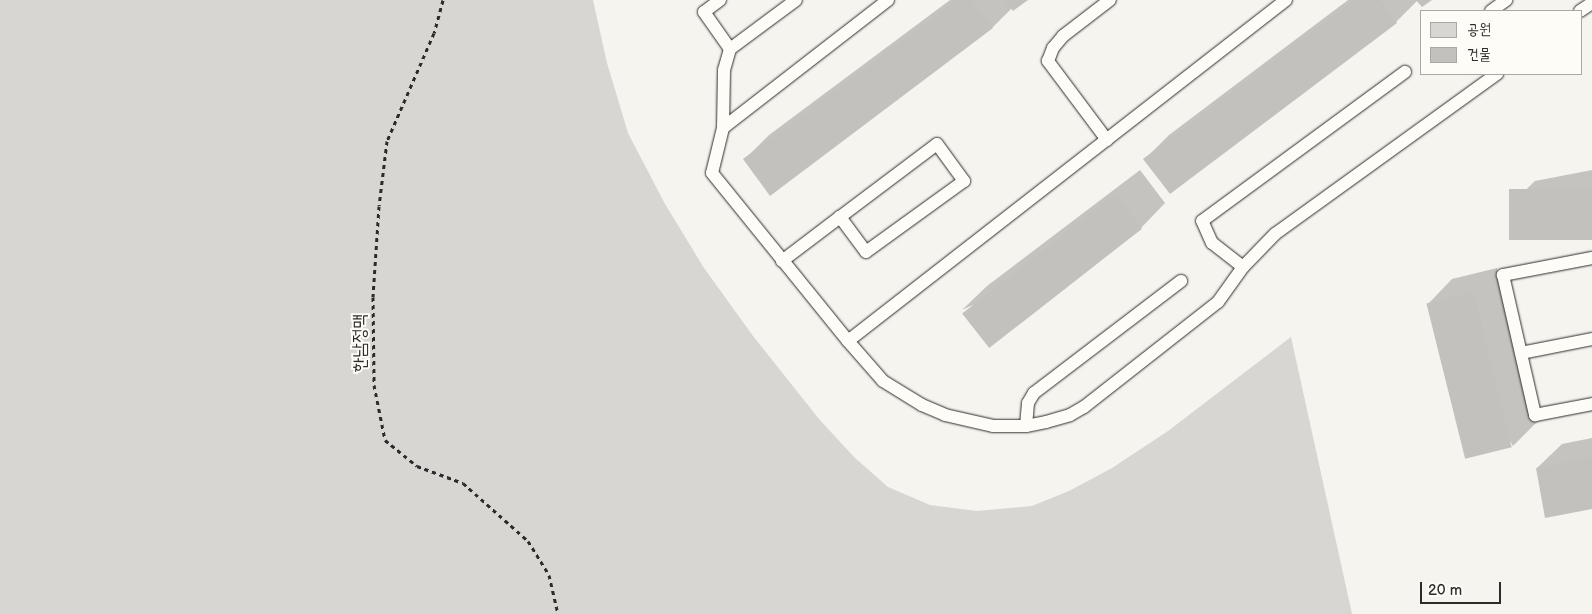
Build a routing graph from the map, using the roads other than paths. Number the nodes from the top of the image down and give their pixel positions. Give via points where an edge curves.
1 (720, 0) edge
2 (796, 0) edge
3 (888, 0) edge
4 (1110, 0) edge
5 (1286, 0) edge
6 (1506, 0) edge
7 (1592, 3) edge
8 (1492, 10) edge
9 (1582, 10) edge
10 (730, 49) junction
11 (1405, 72) dead end
12 (1494, 75) edge
13 (1480, 79) edge
14 (722, 128) junction
15 (1107, 140) junction
16 (840, 217) junction
17 (1592, 258) edge
18 (782, 261) junction
19 (1243, 267) junction
20 (1181, 281) dead end
21 (1592, 339) edge
22 (848, 341) junction
23 (1521, 353) junction
24 (1592, 404) edge
25 (1026, 426) junction

1 - 10 lane via 704,12
2 - 10 lane
3 - 14 lane
4 - 15 lane via 1063,36 1052,48 1048,61
5 - 15 lane
6 - 8 lane
7 - 9 lane
10 - 14 lane via 724,70
11 - 19 lane via 1202,221 1212,243
12 - 13 lane
13 - 19 lane via 1274,234
14 - 18 lane via 712,172
15 - 22 lane
16 - 16 lane via 937,144 964,181 866,252
16 - 18 lane
17 - 23 lane via 1503,275
18 - 22 lane
19 - 25 lane via 1218,302 1084,407 1070,415
20 - 25 lane via 1034,393 1028,403
21 - 23 lane
22 - 25 lane via 883,381 922,406 969,422
23 - 24 lane via 1535,415

